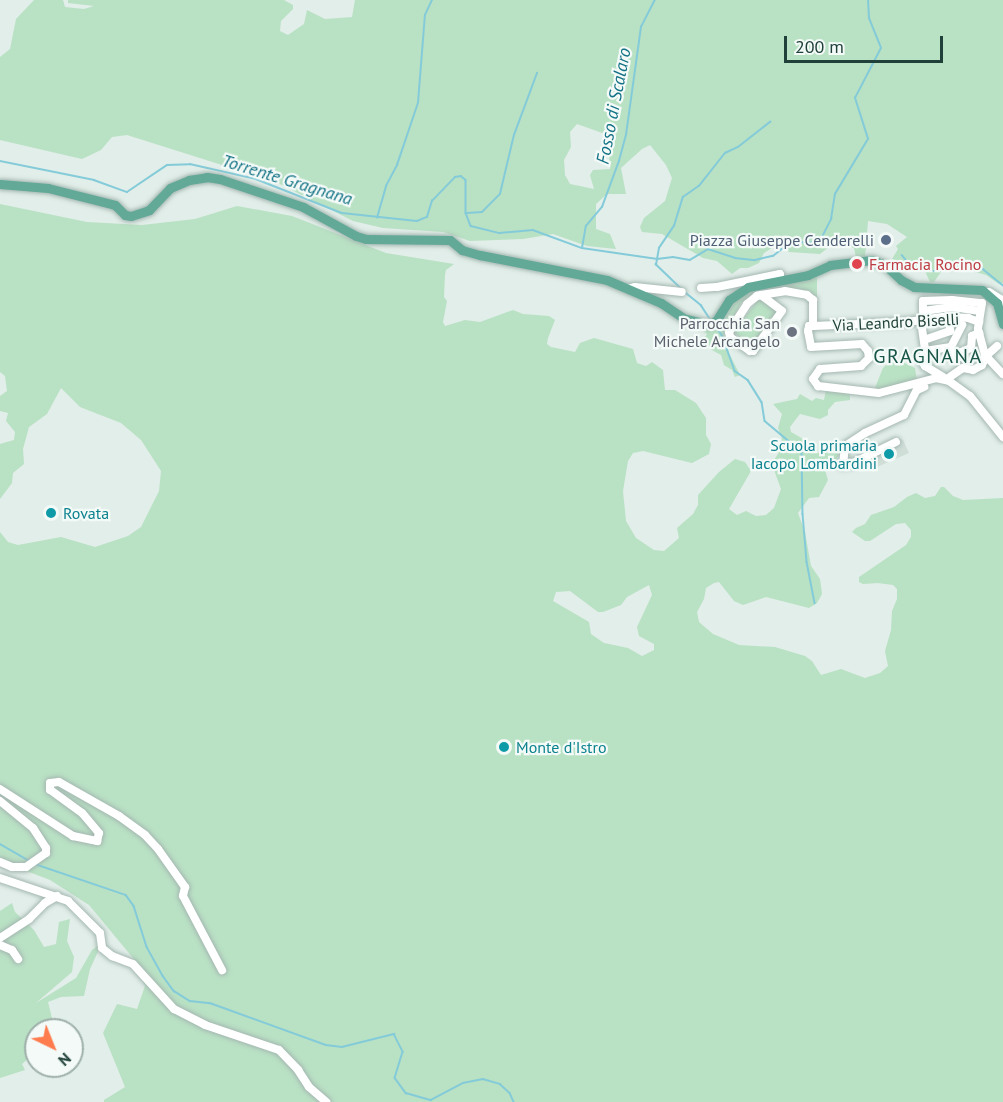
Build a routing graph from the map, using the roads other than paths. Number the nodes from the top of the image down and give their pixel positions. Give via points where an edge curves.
1 (0, 184) edge
2 (764, 283) junction
3 (701, 288) dead end
4 (626, 289) junction
5 (982, 290) junction
6 (682, 292) dead end
7 (761, 295) junction
8 (1003, 307) edge
9 (923, 311) dead end
10 (949, 318) junction
11 (921, 321) junction
12 (979, 322) junction
13 (1003, 324) edge
14 (813, 326) junction
15 (976, 334) junction
16 (924, 340) junction
17 (997, 346) dead end
18 (951, 347) junction
19 (925, 351) junction
20 (986, 356) junction
21 (1003, 375) edge
22 (944, 380) junction
23 (1003, 437) edge
24 (896, 442) dead end
25 (0, 789) edge
26 (0, 801) edge
27 (0, 862) edge
28 (0, 878) edge
29 (57, 896) junction
30 (0, 938) edge
31 (0, 945) edge
32 (18, 959) dead end
33 (222, 970) dead end
34 (326, 1102) edge

1 - 4 main road via 48,188 115,205 131,216 149,210 170,188 207,177 303,207 366,238 440,238 480,255 607,280
2 - 3 street via 780,274
2 - 4 main road via 736,293 714,322 683,318 661,303
2 - 5 main road via 808,275 830,265 872,260 915,287
4 - 6 street
5 - 8 street via 1000,299
5 - 13 main road via 997,303
7 - 7 street via 783,311 750,351 730,337 729,332 747,304
7 - 14 street via 785,291 807,295 813,300
9 - 12 street via 923,301 982,303
10 - 11 street, Via Leandro Biselli
10 - 12 street, Via Leandro Biselli
10 - 16 street via 950,331
11 - 14 street, Via Leandro Biselli
11 - 16 street
12 - 15 street
14 - 22 street via 808,331 811,347 862,344 869,358 861,366 820,369 813,379 818,386 879,393 936,378
15 - 18 street via 961,328
15 - 18 street via 972,351 959,353 959,357 950,355
15 - 20 street
16 - 19 street
17 - 20 street
18 - 19 street
19 - 22 street via 921,358 925,366
20 - 21 street
20 - 22 street via 982,365 973,370 963,368
22 - 23 street via 970,396
22 - 24 street via 917,390 900,418 850,441 842,454 843,465
25 - 33 street via 73,836 97,841 99,833 82,813 50,790 50,783 58,782 119,816 145,836 185,887 183,896
26 - 27 street via 33,828 46,853 26,867
28 - 29 street
29 - 30 street
29 - 34 street via 77,909 100,933 102,948 133,964 174,1009 205,1025 279,1050
31 - 32 street via 12,950

